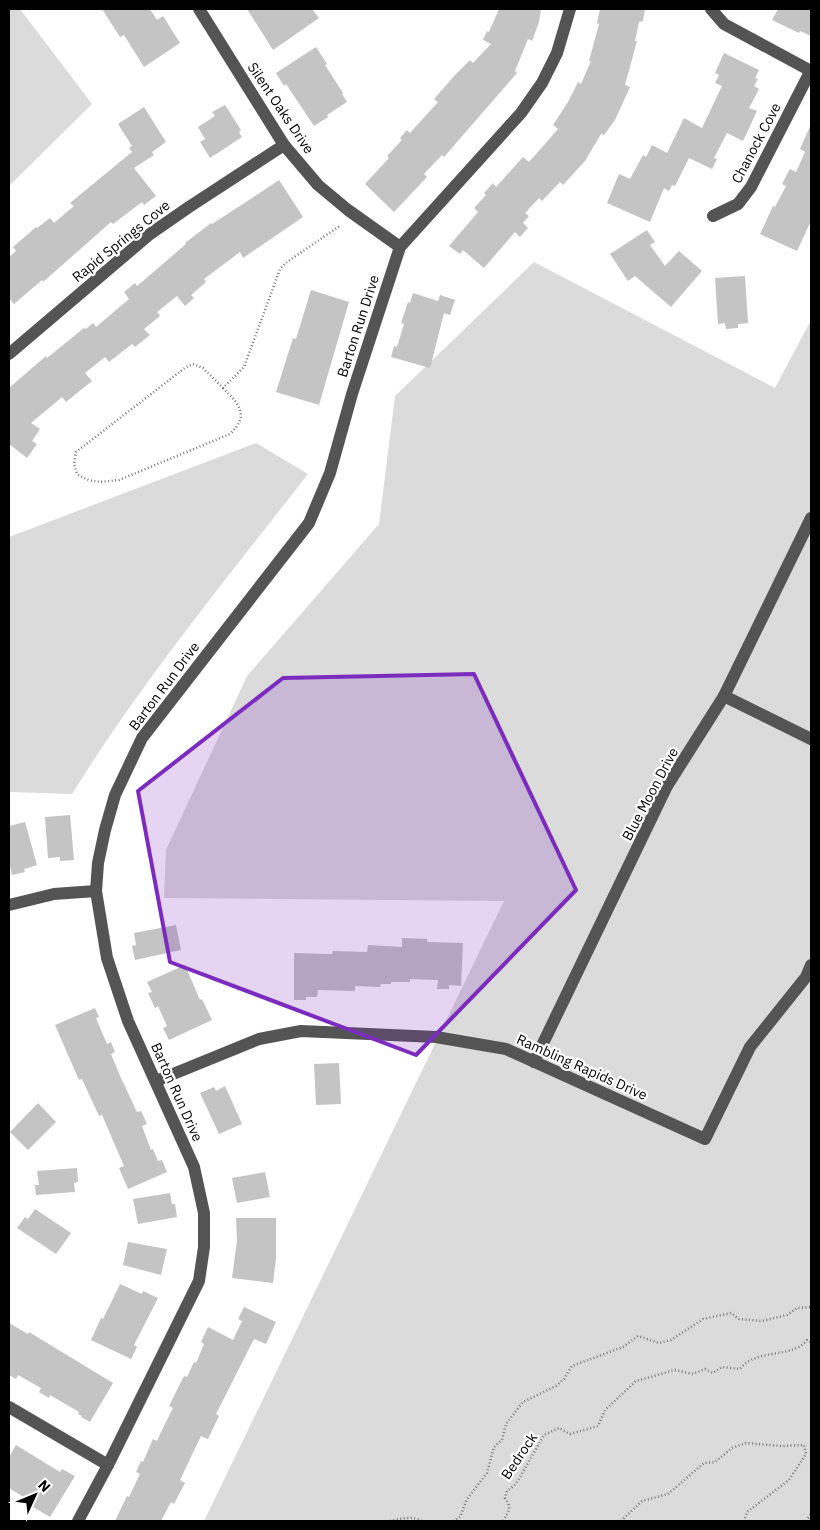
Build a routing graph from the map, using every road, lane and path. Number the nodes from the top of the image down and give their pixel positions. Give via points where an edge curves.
1 (199, 9) edge
2 (570, 9) edge
3 (711, 9) edge
4 (811, 71) edge
5 (284, 145) junction
6 (713, 216) dead end
7 (341, 225) dead end
8 (400, 247) junction
9 (9, 354) edge
10 (223, 388) junction
11 (811, 520) edge
12 (724, 696) junction
13 (811, 740) edge
14 (96, 891) junction
15 (9, 905) edge
16 (811, 965) edge
17 (534, 1062) junction
18 (156, 1081) junction
19 (811, 1307) edge
20 (811, 1342) edge
21 (9, 1407) edge
22 (108, 1466) junction
23 (811, 1514) edge
24 (78, 1521) edge
25 (390, 1521) edge
26 (422, 1521) edge
27 (452, 1521) edge
28 (503, 1521) edge
29 (621, 1521) edge
30 (744, 1521) edge
31 (806, 1521) edge

1 - 5 street, Silent Oaks Drive
2 - 8 street, Barton Run Drive via 557,54 521,113
3 - 4 street via 732,29
4 - 6 street, Chanock Cove via 751,187 738,204
5 - 8 street, Silent Oaks Drive via 318,185
5 - 9 street, Rapid Springs Cove via 150,234
7 - 10 path via 280,269 244,367
8 - 14 street, Barton Run Drive via 330,473 309,523 142,738 114,795 98,863
10 - 10 path via 203,368 193,364 186,367 76,452 74,464 77,474 99,483 119,480 230,434 239,425 241,416 236,402
11 - 12 street, Blue Moon Drive
12 - 13 street
12 - 17 street, Blue Moon Drive via 667,786
14 - 15 street via 54,894
14 - 18 street, Barton Run Drive via 116,990
16 - 17 street, Rambling Rapids Drive via 806,977 750,1047 705,1139
17 - 18 street, Rambling Rapids Drive via 506,1049 436,1037 301,1031 259,1039
18 - 22 street, Barton Run Drive via 194,1167 204,1213 204,1247 199,1281
19 - 27 path via 797,1308 787,1315 762,1321 739,1319 731,1313 703,1319 671,1340 659,1343 638,1336 623,1347 572,1366 556,1386 523,1402 506,1424 502,1440 494,1447 487,1473 467,1499 460,1517
20 - 28 path, Bedrock via 807,1340 803,1346 770,1356 762,1355 744,1363 740,1369 722,1367 713,1372 705,1369 693,1374 675,1370 636,1381 605,1410 598,1426 570,1434 559,1428 544,1436 516,1484 506,1491 510,1504
21 - 22 street
22 - 24 street, Barton Run Drive
23 - 31 path
25 - 26 path via 403,1518
29 - 30 path via 642,1501 668,1494 704,1463 715,1462 732,1448 746,1443 804,1444 806,1454 790,1480 747,1512

